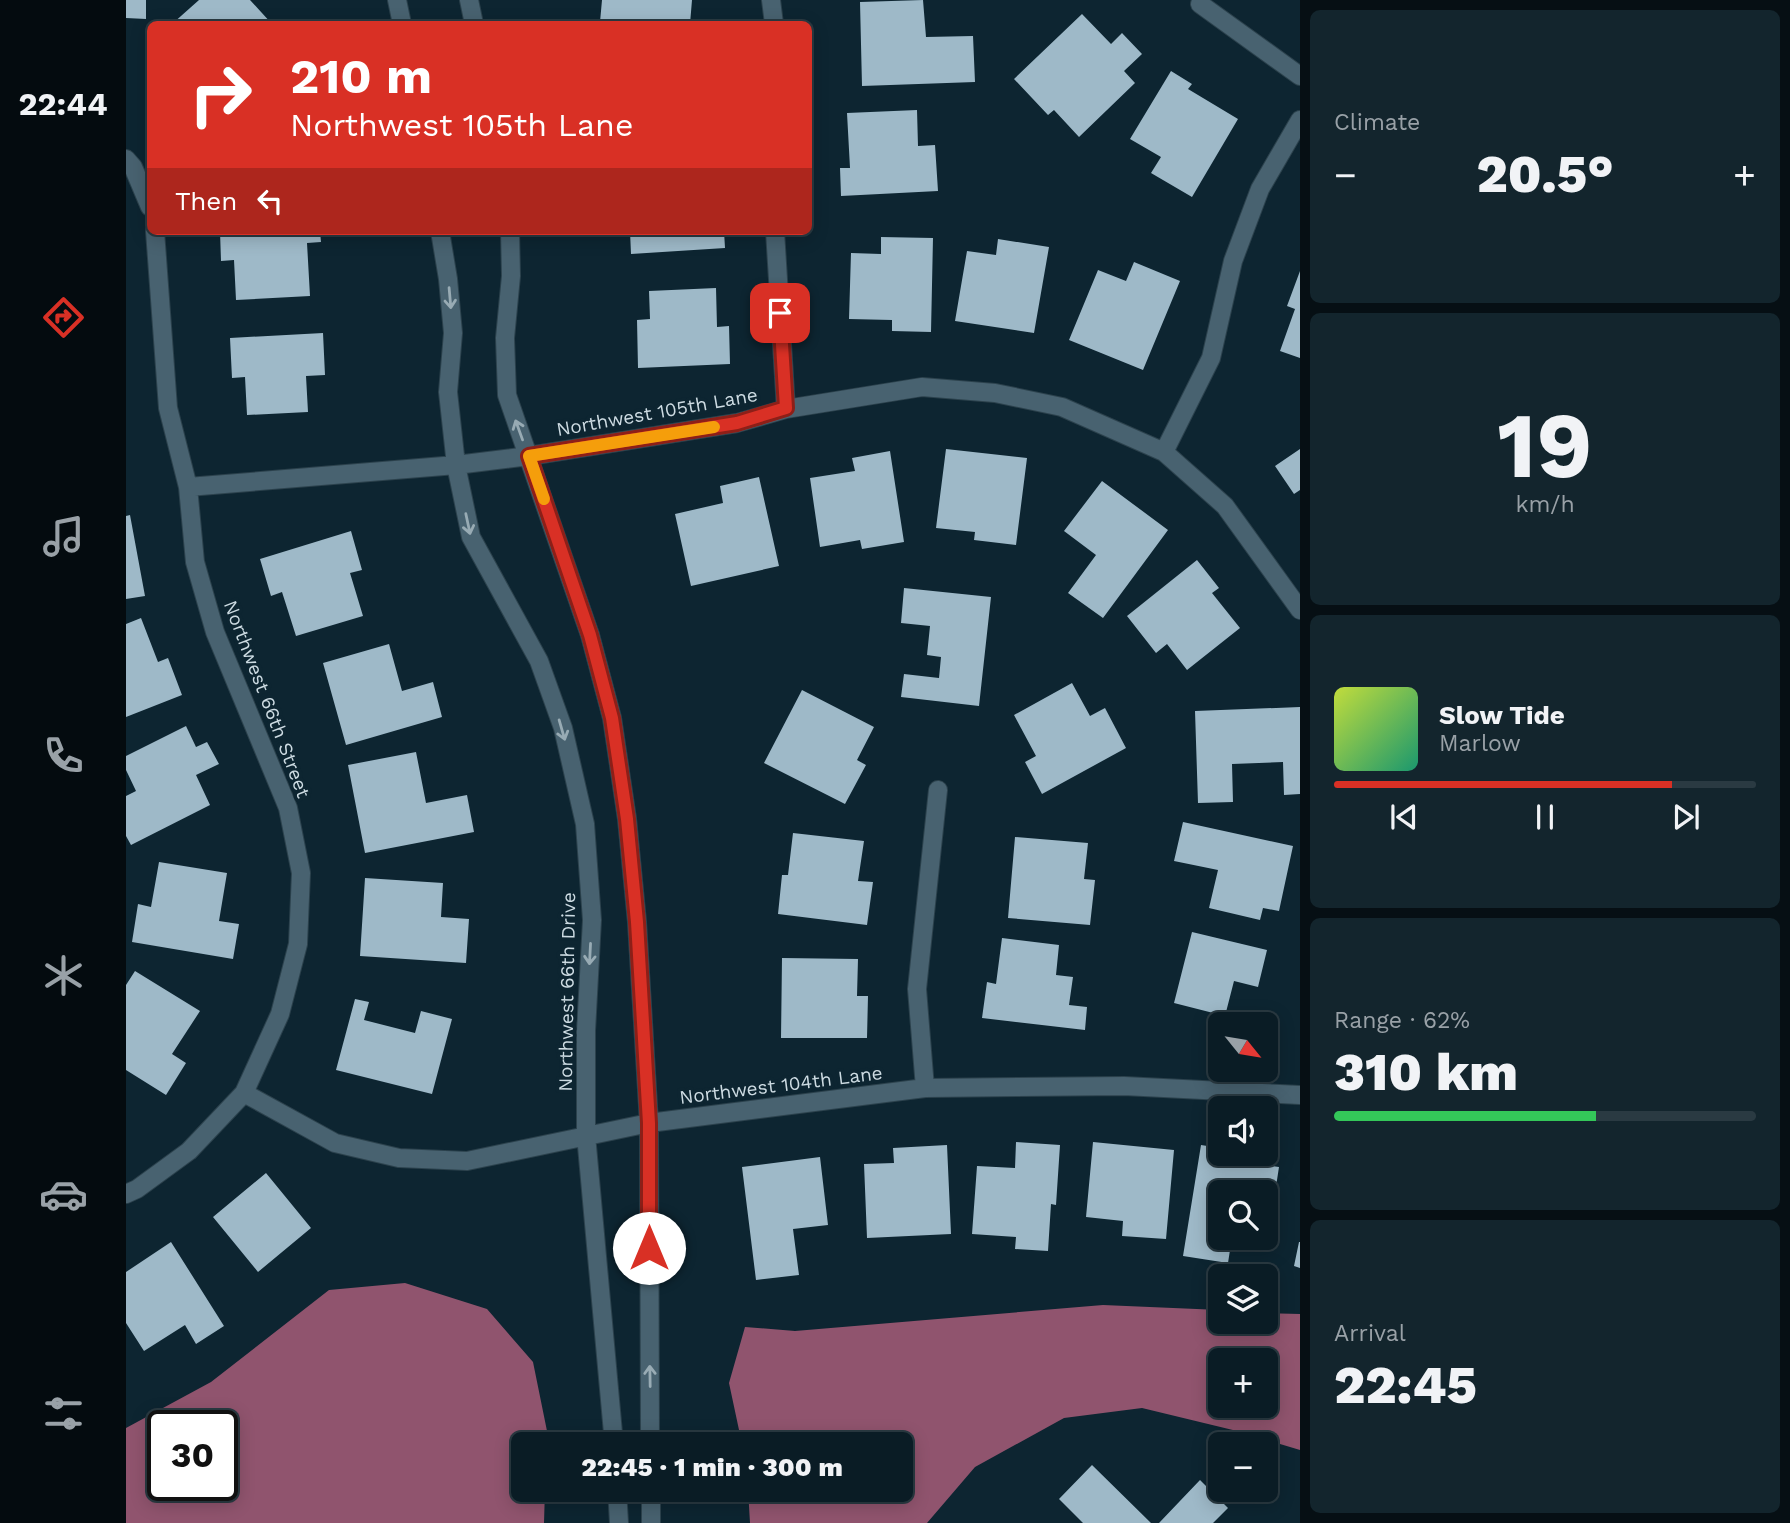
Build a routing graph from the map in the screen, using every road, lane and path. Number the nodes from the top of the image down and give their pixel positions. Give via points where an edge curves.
1 (397, 0) edge
2 (469, 0) edge
3 (771, 0) edge
4 (1200, 4) dead end
5 (401, 21) edge
6 (473, 21) edge
7 (774, 21) edge
8 (1300, 76) edge
9 (1300, 120) edge
10 (126, 159) edge
11 (147, 200) edge
12 (155, 235) edge
13 (441, 235) edge
14 (510, 235) edge
15 (775, 235) edge
16 (786, 408) junction
17 (1164, 452) junction
18 (529, 456) junction
19 (456, 466) junction
20 (188, 487) junction
21 (1300, 610) edge
22 (938, 790) dead end
23 (925, 1088) junction
24 (1299, 1089) edge
25 (244, 1093) junction
26 (649, 1123) junction
27 (586, 1135) junction
28 (126, 1194) edge
29 (613, 1432) edge
30 (650, 1432) edge
31 (618, 1502) edge
32 (651, 1502) edge
33 (620, 1523) edge
34 (651, 1523) edge

1 - 5 street
2 - 6 street
3 - 7 street
4 - 8 street
9 - 17 street via 1260,189 1233,261 1211,358
10 - 11 street
12 - 20 street, Northwest 66th Street via 168,408
13 -> 19 street, Northwest 66th Drive via 453,333 448,392
18 -> 14 street via 507,395
15 - 16 street
16 - 17 street, Northwest 105th Lane via 922,387 995,393 1062,407
16 - 18 street, Northwest 105th Lane via 737,423
17 - 21 street, Northwest 105th Lane via 1225,506
18 - 19 street, Northwest 105th Lane
18 - 26 street via 590,635 612,718 637,922
19 - 20 street, Northwest 105th Lane
19 -> 27 street, Northwest 66th Drive via 471,537 539,661 563,728 585,824 592,920
20 - 25 street, Northwest 66th Street via 195,562 215,632 288,808 301,873 298,944 280,1014
22 - 23 street via 917,989
23 - 24 street, Northwest 104th Lane
23 - 26 street, Northwest 104th Lane
25 - 27 street, Northwest 104th Lane via 335,1143 399,1158 467,1161
25 - 28 street, Northwest 66th Street via 188,1151
26 - 27 street, Northwest 104th Lane
30 -> 26 street
27 - 29 street, Northwest 66th Drive
31 - 33 street
32 - 34 street

